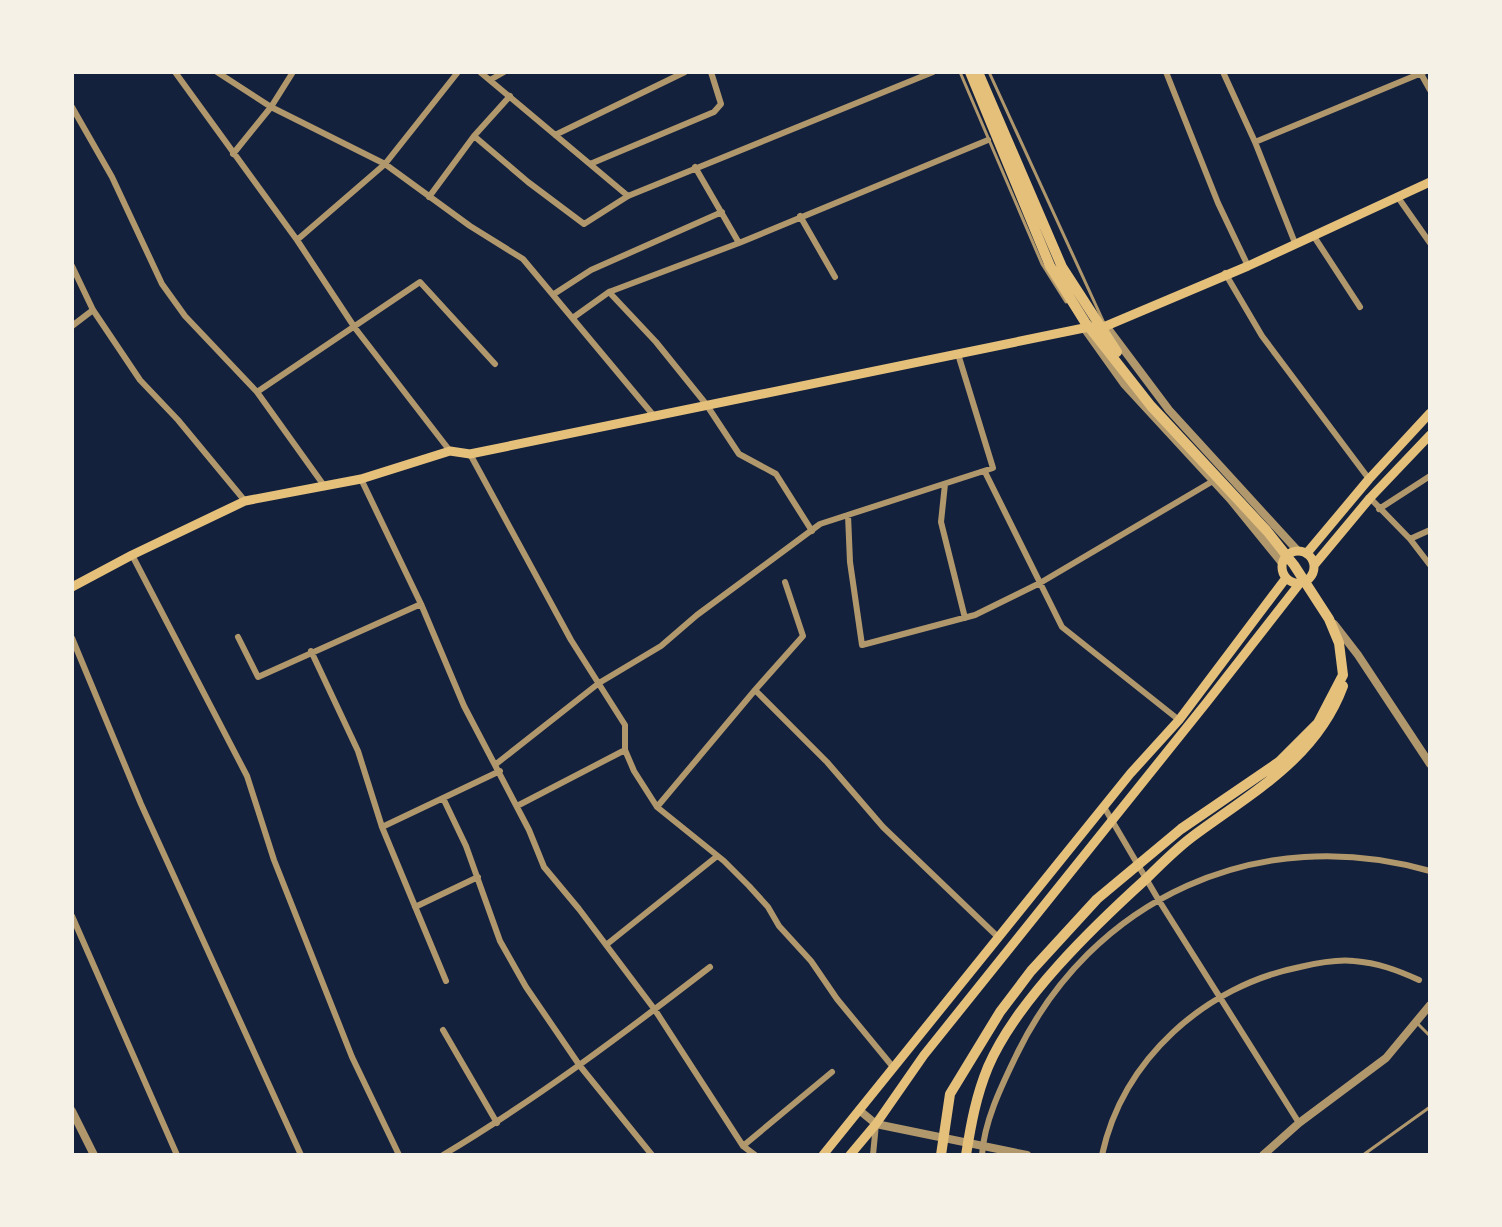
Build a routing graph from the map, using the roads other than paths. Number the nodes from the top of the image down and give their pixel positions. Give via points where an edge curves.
1 (175, 72) edge
2 (217, 72) edge
3 (293, 72) edge
4 (458, 72) edge
5 (480, 72) edge
6 (504, 72) edge
7 (685, 72) edge
8 (711, 72) edge
9 (933, 72) edge
10 (960, 72) edge
11 (970, 72) edge
12 (978, 72) edge
13 (989, 72) edge
14 (1166, 72) edge
15 (1223, 72) edge
16 (1422, 72) edge
17 (490, 80) junction
18 (1430, 90) edge
19 (510, 96) junction
20 (72, 107) edge
21 (271, 107) junction
22 (555, 135) junction
23 (474, 136) junction
24 (988, 140) junction
25 (1255, 142) junction
26 (233, 154) junction
27 (385, 164) junction
28 (590, 164) junction
29 (695, 167) junction
30 (1430, 182) edge
31 (1023, 188) junction
32 (628, 196) junction
33 (1397, 196) junction
34 (429, 197) junction
35 (722, 212) junction
36 (800, 216) junction
37 (1313, 235) junction
38 (297, 240) junction
39 (739, 243) junction
40 (1295, 243) junction
41 (1430, 243) edge
42 (72, 266) edge
43 (1248, 266) junction
44 (1225, 273) junction
45 (835, 277) dead end
46 (609, 292) junction
47 (554, 294) junction
48 (1360, 307) dead end
49 (93, 310) junction
50 (574, 317) junction
51 (72, 326) edge
52 (1106, 326) junction
53 (355, 328) junction
54 (1084, 328) junction
55 (958, 354) junction
56 (495, 364) dead end
57 (257, 392) junction
58 (706, 404) junction
59 (1430, 413) edge
60 (654, 416) junction
61 (1430, 435) edge
62 (450, 451) junction
63 (470, 454) junction
64 (985, 472) junction
65 (1430, 476) edge
66 (361, 479) junction
67 (1369, 479) junction
68 (1213, 481) junction
69 (945, 484) junction
70 (325, 487) junction
71 (1370, 498) junction
72 (245, 501) junction
73 (1379, 509) junction
74 (848, 515) junction
75 (1430, 530) edge
76 (812, 531) junction
77 (1410, 539) junction
78 (1302, 552) junction
79 (132, 555) junction
80 (1282, 563) junction
81 (1315, 564) junction
82 (1430, 565) edge
83 (1286, 578) junction
84 (74, 582) edge
85 (785, 582) dead end
86 (1040, 583) junction
87 (1301, 583) junction
88 (421, 604) junction
89 (965, 618) junction
90 (238, 637) dead end
91 (72, 638) edge
92 (311, 651) junction
93 (599, 683) junction
94 (755, 690) junction
95 (1179, 720) junction
96 (625, 750) junction
97 (1430, 764) edge
98 (498, 768) junction
99 (443, 798) junction
100 (517, 806) junction
101 (657, 807) junction
102 (1104, 807) junction
103 (1112, 819) junction
104 (382, 827) junction
105 (716, 857) junction
106 (1430, 871) edge
107 (478, 877) junction
108 (1158, 899) junction
109 (415, 907) junction
110 (72, 916) edge
111 (999, 938) junction
112 (606, 945) junction
113 (710, 967) dead end
114 (1419, 980) dead end
115 (446, 981) dead end
116 (1221, 996) junction
117 (1430, 1005) edge
118 (655, 1010) junction
119 (1417, 1023) junction
120 (443, 1030) dead end
121 (1430, 1036) edge
122 (580, 1066) junction
123 (893, 1067) junction
124 (832, 1072) dead end
125 (1430, 1107) edge
126 (859, 1110) junction
127 (72, 1111) edge
128 (497, 1123) junction
129 (1299, 1123) junction
130 (876, 1124) junction
131 (743, 1146) junction
132 (982, 1150) edge
133 (452, 1153) edge
134 (94, 1155) edge
135 (177, 1155) edge
136 (301, 1155) edge
137 (399, 1155) edge
138 (443, 1155) edge
139 (652, 1155) edge
140 (755, 1155) edge
141 (823, 1155) edge
142 (850, 1155) edge
143 (873, 1155) edge
144 (941, 1155) edge
145 (966, 1155) edge
146 (1027, 1155) edge
147 (1102, 1155) edge
148 (1263, 1155) edge
149 (1363, 1155) edge

1 - 26 street
2 - 21 street
3 - 21 street
4 - 27 street
5 - 17 street
6 - 17 street
7 - 22 street
8 - 28 street via 721,104 714,112
9 - 29 street
10 - 24 lane
11 - 31 main road
12 - 31 main road
13 - 52 lane
14 - 43 street
15 - 25 street
16 - 18 street
16 - 25 street
17 - 19 street
19 - 22 street
19 - 23 street
20 - 57 street via 162,284
21 - 26 street
21 - 27 street
22 - 28 street
23 - 32 street via 584,224
23 - 34 street
24 - 36 street
24 - 54 lane via 1042,264
25 - 40 street
26 - 38 street
27 - 34 street
27 - 38 street
28 - 32 street
29 - 32 street
29 - 35 street
30 - 33 main road
31 - 144 main road via 1050,266 1085,322 1151,406 1294,565 1329,619 1343,675 1318,723 1279,762 1181,829 1097,899 1031,971 950,1094
31 - 145 main road via 1062,267 1126,366 1296,560 1336,623 1348,653 1347,677 1316,738 1189,839 1108,913 1043,984 989,1065 973,1110
33 - 37 main road
33 - 41 street
34 - 47 street via 523,259
35 - 39 street
35 - 47 street via 591,270
36 - 39 street
36 - 45 street
37 - 40 main road
37 - 48 street
38 - 53 street
39 - 46 street
40 - 43 main road
42 - 49 street
43 - 44 main road
44 - 52 main road
44 - 67 street via 1262,336
46 - 50 street
46 - 58 street
47 - 50 street
49 - 51 street
49 - 72 street via 140,380
50 - 60 street
52 - 54 main road
52 - 78 street via 1169,410
53 - 56 street via 420,282
53 - 57 street
53 - 62 street
54 - 55 main road
54 - 68 street via 1124,384
55 - 58 main road
55 - 64 street via 993,468
57 - 70 street
58 - 60 main road
58 - 76 street via 739,454 776,474
59 - 67 main road
60 - 63 main road
61 - 71 main road
62 - 63 main road
62 - 66 main road
63 - 93 street
64 - 69 street
64 - 86 street
65 - 73 street
66 - 70 main road
66 - 88 street
67 - 78 main road
68 - 80 street
68 - 86 street
69 - 74 street
69 - 89 street via 941,522
70 - 72 main road
71 - 73 street
71 - 81 main road
72 - 79 main road
73 - 77 street
74 - 76 street
74 - 89 street via 862,645
75 - 77 street
76 - 93 street via 661,646
77 - 82 street
78 - 80 main road via 1287,554
78 - 81 main road
79 - 84 main road
79 - 137 street via 247,776 274,860 352,1057
80 - 83 main road
81 - 87 main road via 1313,575
83 - 87 main road
83 - 95 main road
85 - 94 street via 803,636
86 - 89 street
86 - 95 street via 1062,627
87 - 97 street via 1358,655
87 - 103 main road
88 - 92 street
88 - 98 street via 464,706
90 - 92 street via 258,677
91 - 136 street via 141,804
92 - 104 street via 358,751
93 - 96 street via 625,725
93 - 98 street
94 - 101 street
94 - 111 street via 883,827
95 - 102 main road
96 - 100 street
96 - 101 street
98 - 99 street
98 - 100 street
99 - 104 street
99 - 107 street
100 - 112 street via 544,867
101 - 105 street
102 - 103 street
102 - 111 main road
103 - 108 street
103 - 130 main road via 924,1055
104 - 109 street
105 - 112 street
105 - 123 street via 768,907
106 - 108 street via 1349,855 1279,857 1206,877
107 - 109 street
107 - 122 street via 500,941
108 - 116 street
108 - 132 street via 1092,948 1040,1011 1006,1075
109 - 115 street
110 - 135 street
111 - 123 main road
112 - 118 street
113 - 118 street
114 - 116 street via 1386,966 1351,960 1281,971
116 - 129 street
116 - 147 street via 1196,1012 1144,1064 1116,1109
117 - 119 street
118 - 122 street
118 - 131 street
119 - 121 lane
119 - 129 street via 1386,1058
120 - 128 street
122 - 128 street
122 - 139 street
123 - 126 main road
124 - 131 street
125 - 149 lane
126 - 130 street
126 - 141 main road
127 - 134 street
128 - 133 street
129 - 148 street
130 - 132 street
130 - 142 main road
130 - 143 street
131 - 140 street
132 - 146 street
133 - 138 street

